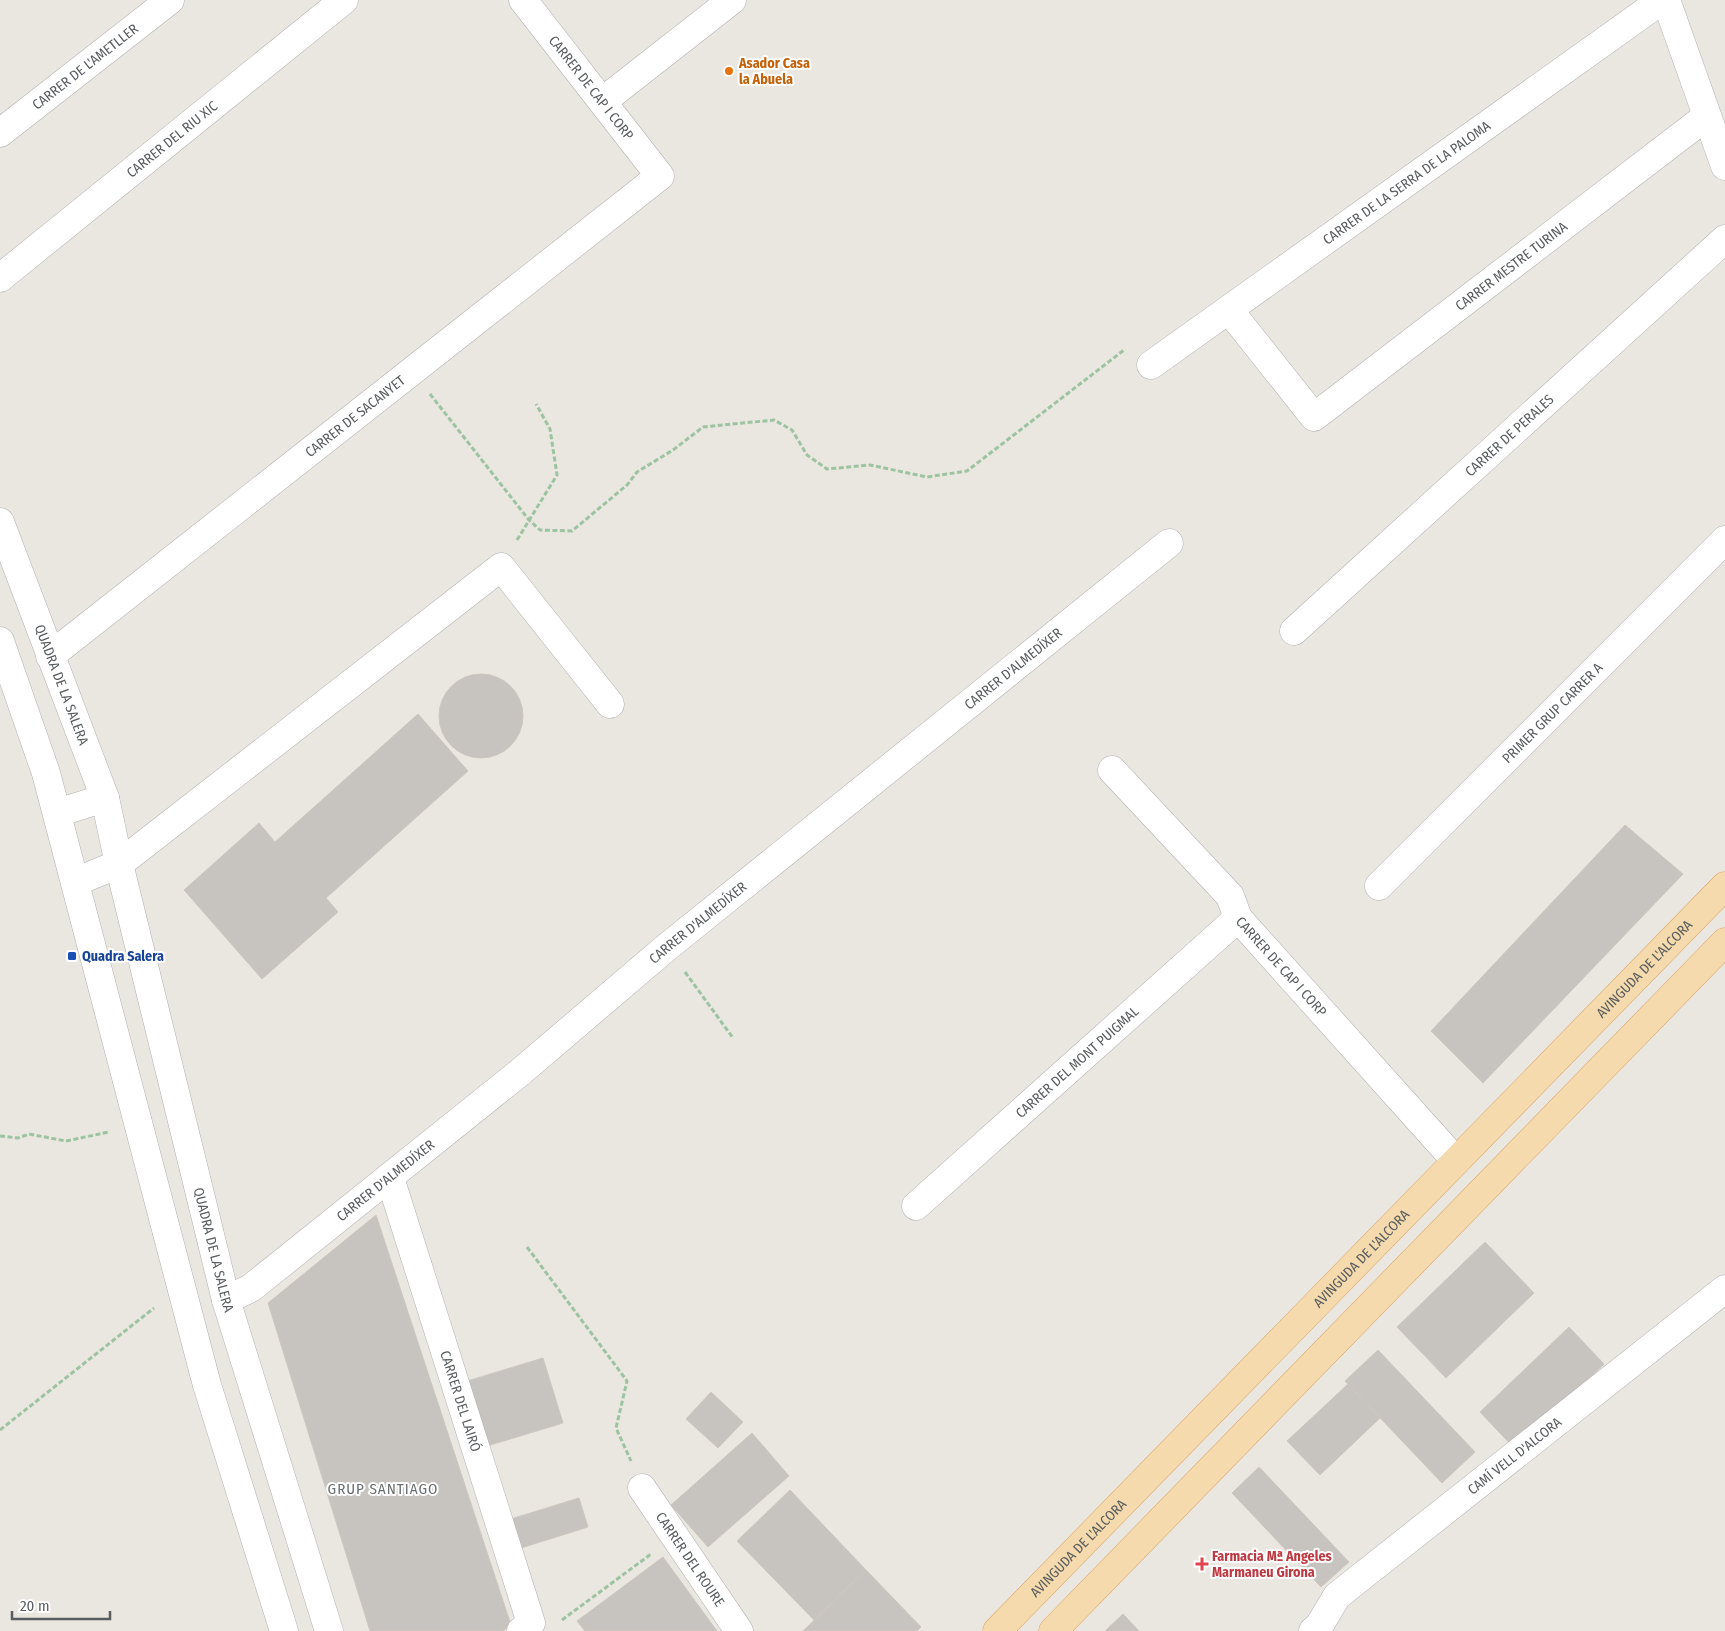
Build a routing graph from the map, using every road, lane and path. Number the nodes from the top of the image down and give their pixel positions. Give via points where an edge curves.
1 (170, 0) edge
2 (344, 0) edge
3 (523, 0) edge
4 (732, 0) edge
5 (1662, 0) edge
6 (1666, 0) edge
7 (603, 101) junction
8 (1707, 116) junction
9 (0, 133) edge
10 (1725, 166) edge
11 (660, 176) joint
12 (1725, 239) edge
13 (0, 278) edge
14 (1229, 310) junction
15 (1127, 348) dead end
16 (1151, 365) dead end
17 (411, 371) junction
18 (536, 404) dead end
19 (529, 520) junction
20 (0, 522) edge
21 (1725, 540) edge
22 (1169, 542) dead end
23 (501, 567) junction
24 (9, 578) edge
25 (1294, 631) dead end
26 (0, 641) edge
27 (50, 656) junction
28 (610, 704) dead end
29 (1112, 770) dead end
30 (105, 798) junction
31 (57, 812) junction
32 (119, 864) junction
33 (75, 882) junction
34 (1379, 886) dead end
35 (1725, 886) edge
36 (1238, 918) junction
37 (1725, 942) edge
38 (667, 947) junction
39 (733, 1038) dead end
40 (138, 1126) junction
41 (0, 1136) edge
42 (1456, 1161) junction
43 (390, 1178) junction
44 (916, 1206) dead end
45 (527, 1247) dead end
46 (180, 1287) junction
47 (1725, 1289) edge
48 (226, 1300) junction
49 (0, 1430) edge
50 (642, 1488) joint
51 (675, 1536) junction
52 (536, 1626) edge
53 (284, 1631) edge
54 (329, 1631) edge
55 (739, 1631) edge
56 (997, 1631) edge
57 (1053, 1631) edge
58 (1313, 1631) edge

1 - 9 street, CARRER DE L'AMETLLER
2 - 13 street, CARRER DEL RIU XIC
3 - 7 street, CARRER DE CAP I CORP
4 - 7 street
5 - 14 street, CARRER DE LA SERRA DE LA PALOMA
6 - 8 street
7 - 11 street, CARRER DE CAP I CORP
8 - 10 street
8 - 14 street, CARRER MESTRE TURINA via 1314,416
11 - 17 street, CARRER DE SACANYET
12 - 25 street, CARRER DE PERALES
14 - 16 street, CARRER DE LA SERRA DE LA PALOMA
15 - 19 path via 967,471 927,477 870,465 827,469 807,455 792,430 774,420 703,427 637,472 628,485 572,531 540,530
17 - 19 path
17 - 27 street, CARRER DE SACANYET
18 - 19 path via 550,429 556,475
19 - 23 path
20 - 24 street, QUADRA DE LA SALERA
21 - 34 street, PRIMER GRUP CARRER A
22 - 38 street, CARRER D'ALMEDÍXER
23 - 28 street
23 - 32 street
24 - 27 street, QUADRA DE LA SALERA
26 - 31 street
27 - 30 street, QUADRA DE LA SALERA
29 - 36 street, CARRER DE CAP I CORP via 1230,896
30 - 31 street
30 - 32 street, QUADRA DE LA SALERA
31 - 33 street
32 - 33 street
32 - 48 street, QUADRA DE LA SALERA
33 - 40 street
35 - 42 main road, AVINGUDA DE L'ALCORA
36 - 42 street, CARRER DE CAP I CORP
36 - 44 street, CARRER DEL MONT PUIGMAL
37 - 57 main road
38 - 39 path
38 - 43 street, CARRER D'ALMEDÍXER
40 - 41 path via 66,1141 29,1134 18,1138
40 - 46 street
42 - 56 main road, AVINGUDA DE L'ALCORA
43 - 48 street, CARRER D'ALMEDÍXER via 251,1288
43 - 52 street, CARRER DEL LAIRÓ
45 - 50 path via 627,1382 616,1428
46 - 49 path
46 - 53 street via 207,1385
47 - 58 street, CAMÍ VELL D'ALCORA via 1337,1596
48 - 54 street, QUADRA DE LA SALERA
50 - 51 street, CARRER DEL ROURE
51 - 52 path
51 - 55 street, CARRER DEL ROURE

